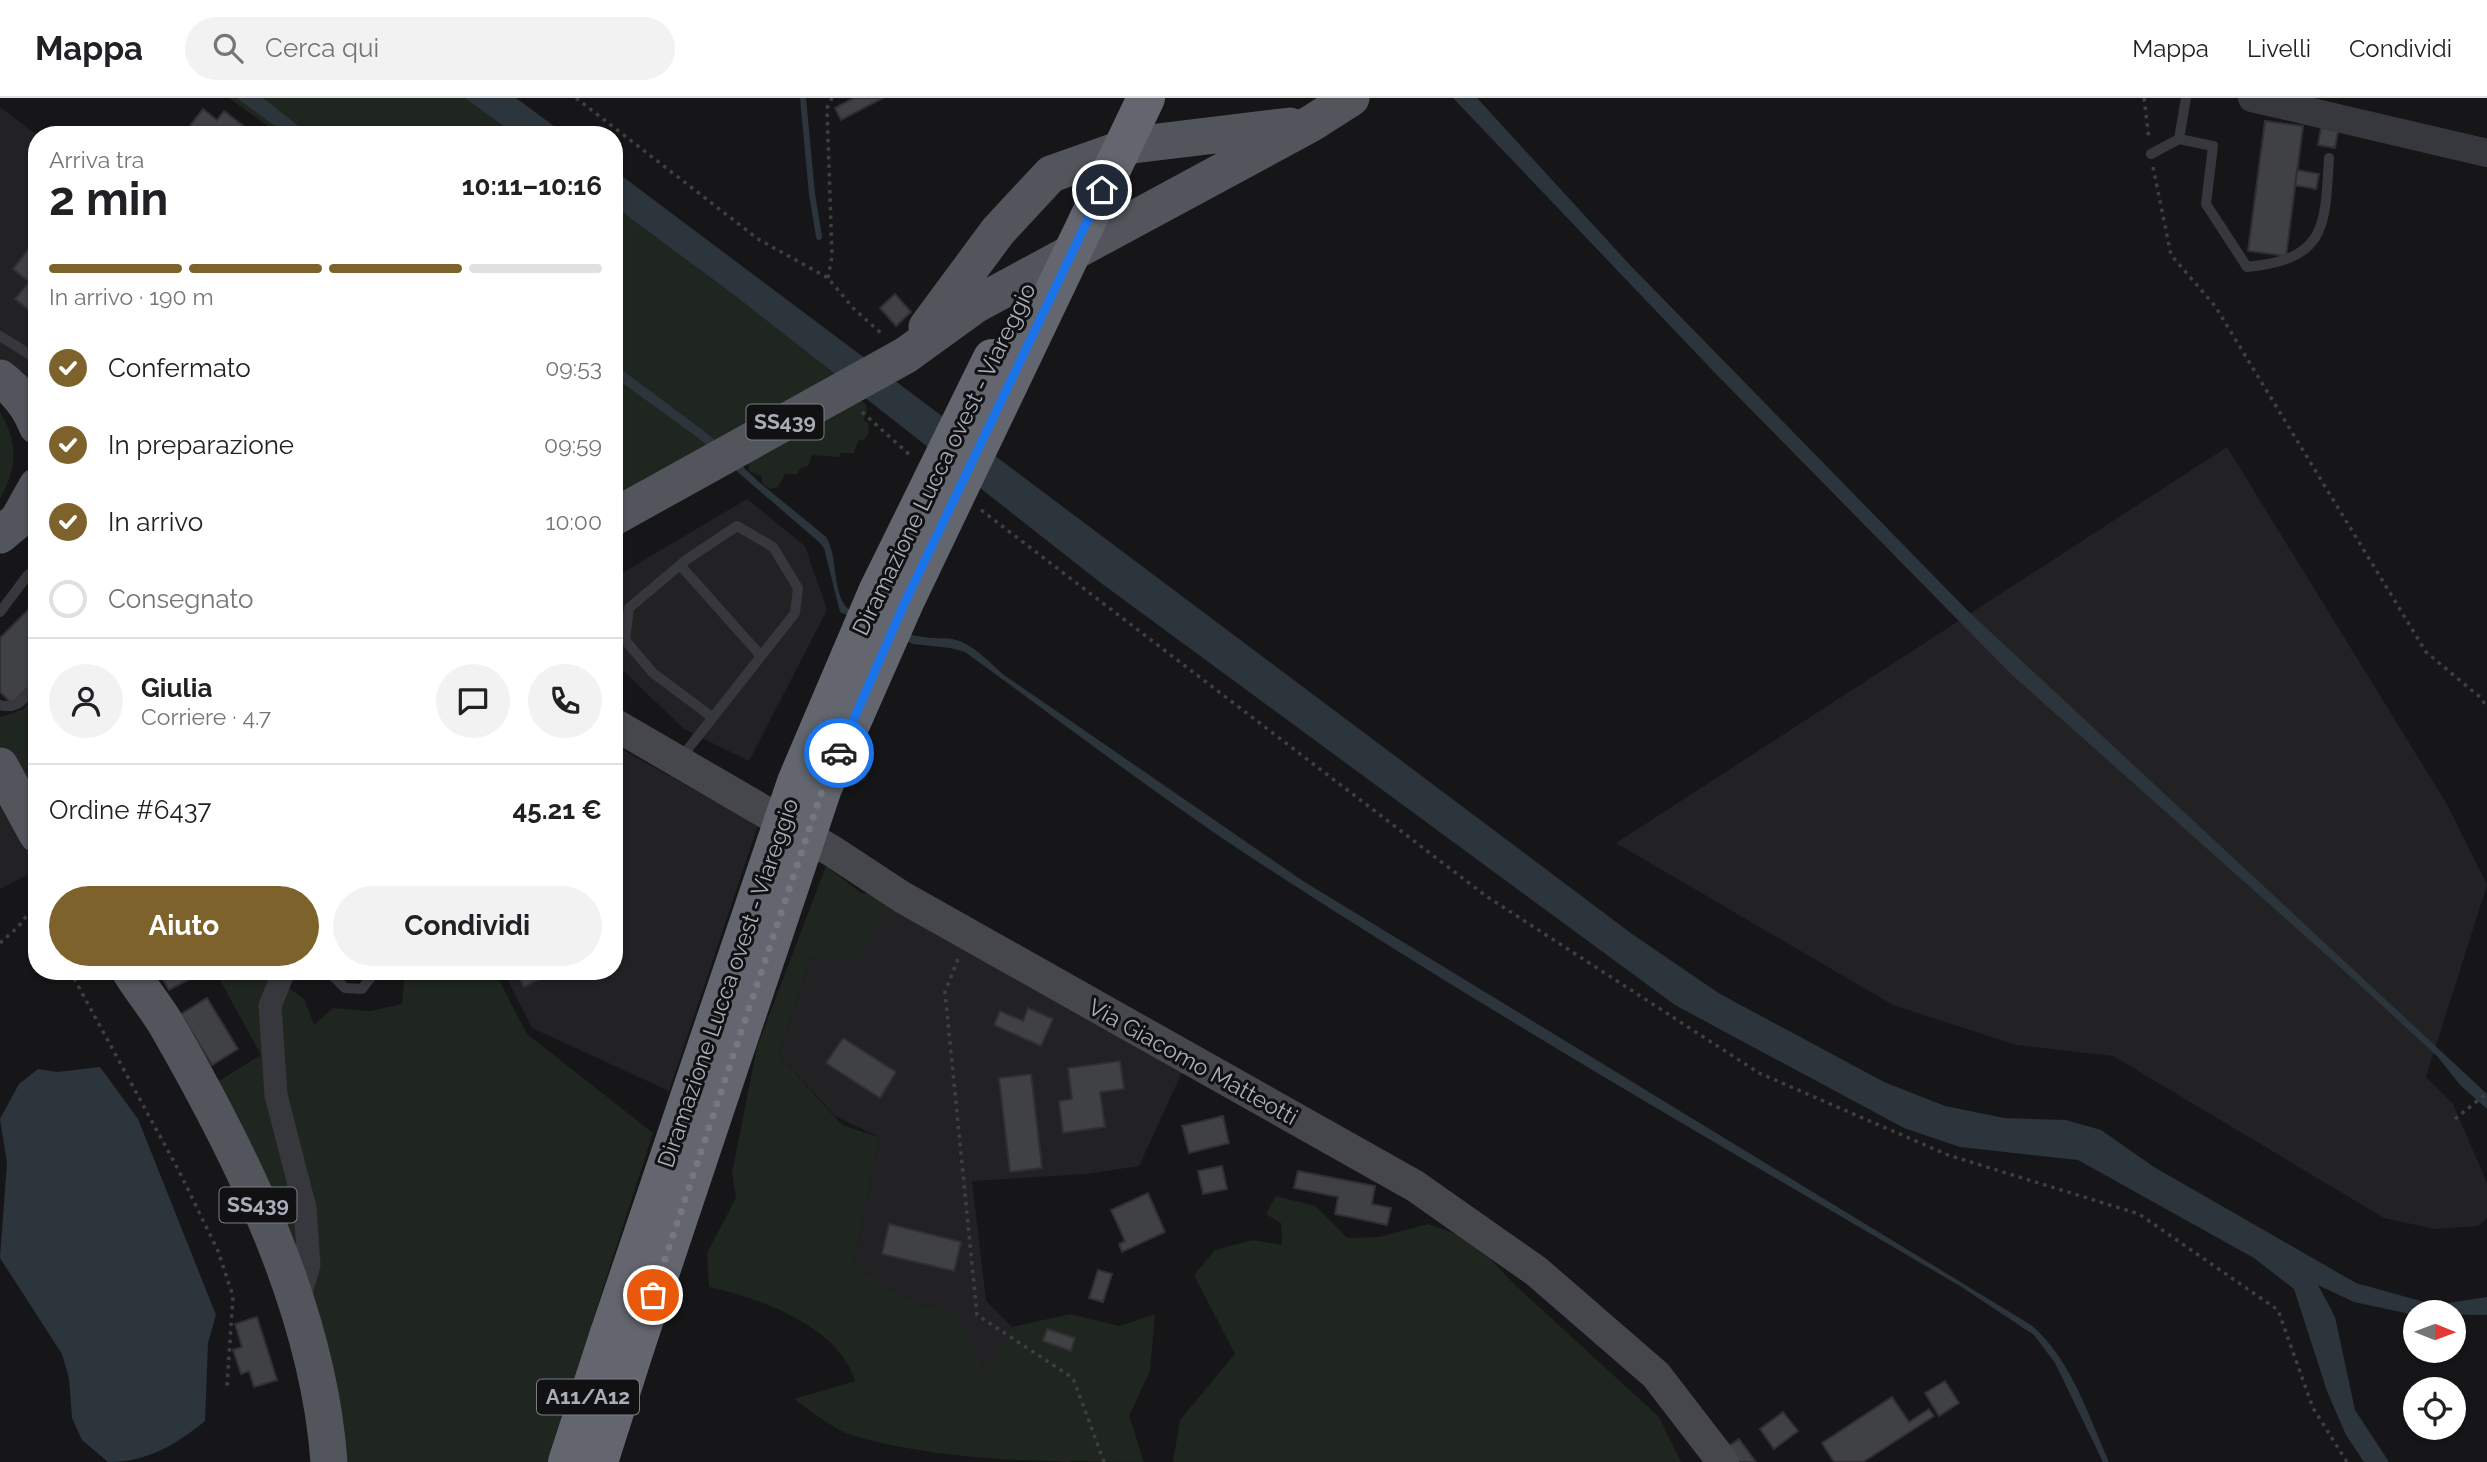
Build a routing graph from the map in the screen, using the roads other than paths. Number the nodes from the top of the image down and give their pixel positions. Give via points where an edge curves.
1 (1117, 98) edge
2 (1146, 98) edge
3 (2186, 98) edge
4 (2252, 98) edge
5 (1334, 106) edge
6 (2179, 139) junction
7 (2487, 153) edge
8 (2151, 155) road end
9 (2329, 158) dead end
10 (0, 336) edge
11 (28, 353) edge
12 (906, 355) junction
13 (0, 378) edge
14 (28, 407) edge
15 (28, 504) edge
16 (623, 512) edge
17 (18, 524) edge
18 (680, 565) junction
19 (28, 575) edge
20 (0, 612) edge
21 (761, 656) junction
22 (28, 694) edge
23 (0, 705) edge
24 (712, 718) junction
25 (623, 729) edge
26 (678, 761) junction
27 (0, 766) edge
28 (28, 817) edge
29 (136, 980) edge
30 (280, 980) edge
31 (337, 980) edge
32 (368, 980) edge
33 (298, 1305) junction
34 (622, 1339) junction
35 (329, 1462) edge
36 (567, 1462) edge
37 (599, 1462) edge
38 (1723, 1462) edge

1 - 34 highway, Diramazione Lucca ovest - Viareggio / A11/A12, bridge via 877,592 796,782
2 - 34 highway, Diramazione Lucca ovest - Viareggio / A11/A12, bridge via 905,602 823,788
3 - 6 lane
4 - 7 street
5 - 12 main road, SS439 via 975,305
5 - 12 main road, SS439 via 1133,145 1051,174 998,231
6 - 8 lane
6 - 9 lane via 2213,146 2206,204 2247,267 2283,263 2304,251 2321,229
10 - 11 lane
12 - 16 main road, SS439
13 - 14 main road
15 - 17 main road
18 - 21 lane
18 - 21 lane via 737,526 773,547 798,589 794,614
18 - 24 lane via 629,608 625,640 653,673
19 - 20 lane
21 - 24 lane
22 - 23 lane via 9,708
24 - 26 lane
25 - 26 main road, Via Giacomo Matteotti
26 - 38 main road, Via Giacomo Matteotti via 969,934 1415,1186 1536,1271 1656,1375
27 - 28 main road
29 - 33 main road, SS439 via 166,1024 251,1188
30 - 33 street via 270,1006 276,1095 305,1208 309,1265
31 - 32 lane via 345,988 362,989
33 - 35 main road, SS439 via 311,1345
34 - 36 highway, Diramazione Lucca ovest - Viareggio / A11/A12
34 - 37 highway, Diramazione Lucca ovest - Viareggio / A11/A12

